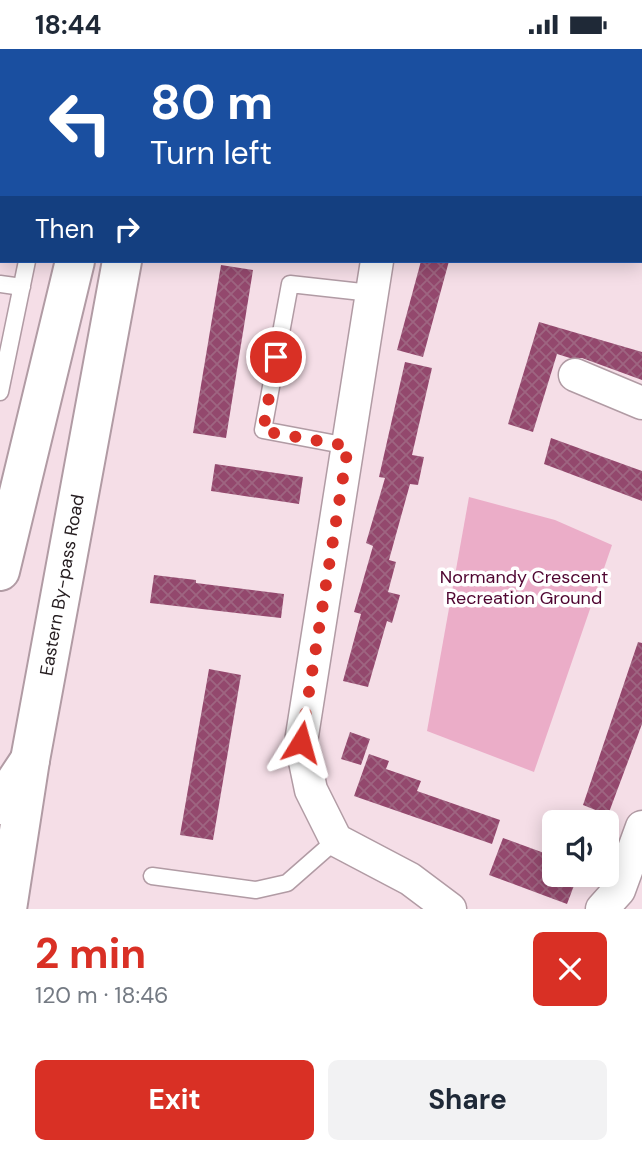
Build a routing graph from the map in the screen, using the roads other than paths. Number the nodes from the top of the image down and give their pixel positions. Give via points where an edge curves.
1 (27, 263) edge
2 (75, 263) edge
3 (122, 263) edge
4 (377, 263) edge
5 (0, 284) edge
6 (22, 287) junction
7 (371, 293) junction
8 (575, 375) dead end
9 (0, 392) edge
10 (642, 403) edge
11 (348, 446) junction
12 (0, 571) edge
13 (30, 760) junction
14 (0, 805) edge
15 (642, 827) edge
16 (336, 840) junction
17 (152, 876) dead end
18 (7, 909) edge
19 (450, 909) edge
20 (602, 909) edge

1 - 6 lane
2 - 12 main road
3 - 13 main road, Eastern By-pass Road
4 - 7 street
5 - 6 lane
6 - 9 lane
7 - 11 street
7 - 11 lane via 290,284 263,431
8 - 10 street
11 - 16 street via 301,742 312,790
13 - 14 main road
13 - 18 main road, Eastern By-pass Road
15 - 20 street via 619,890
16 - 17 lane via 287,883 256,890
16 - 19 street via 410,879

